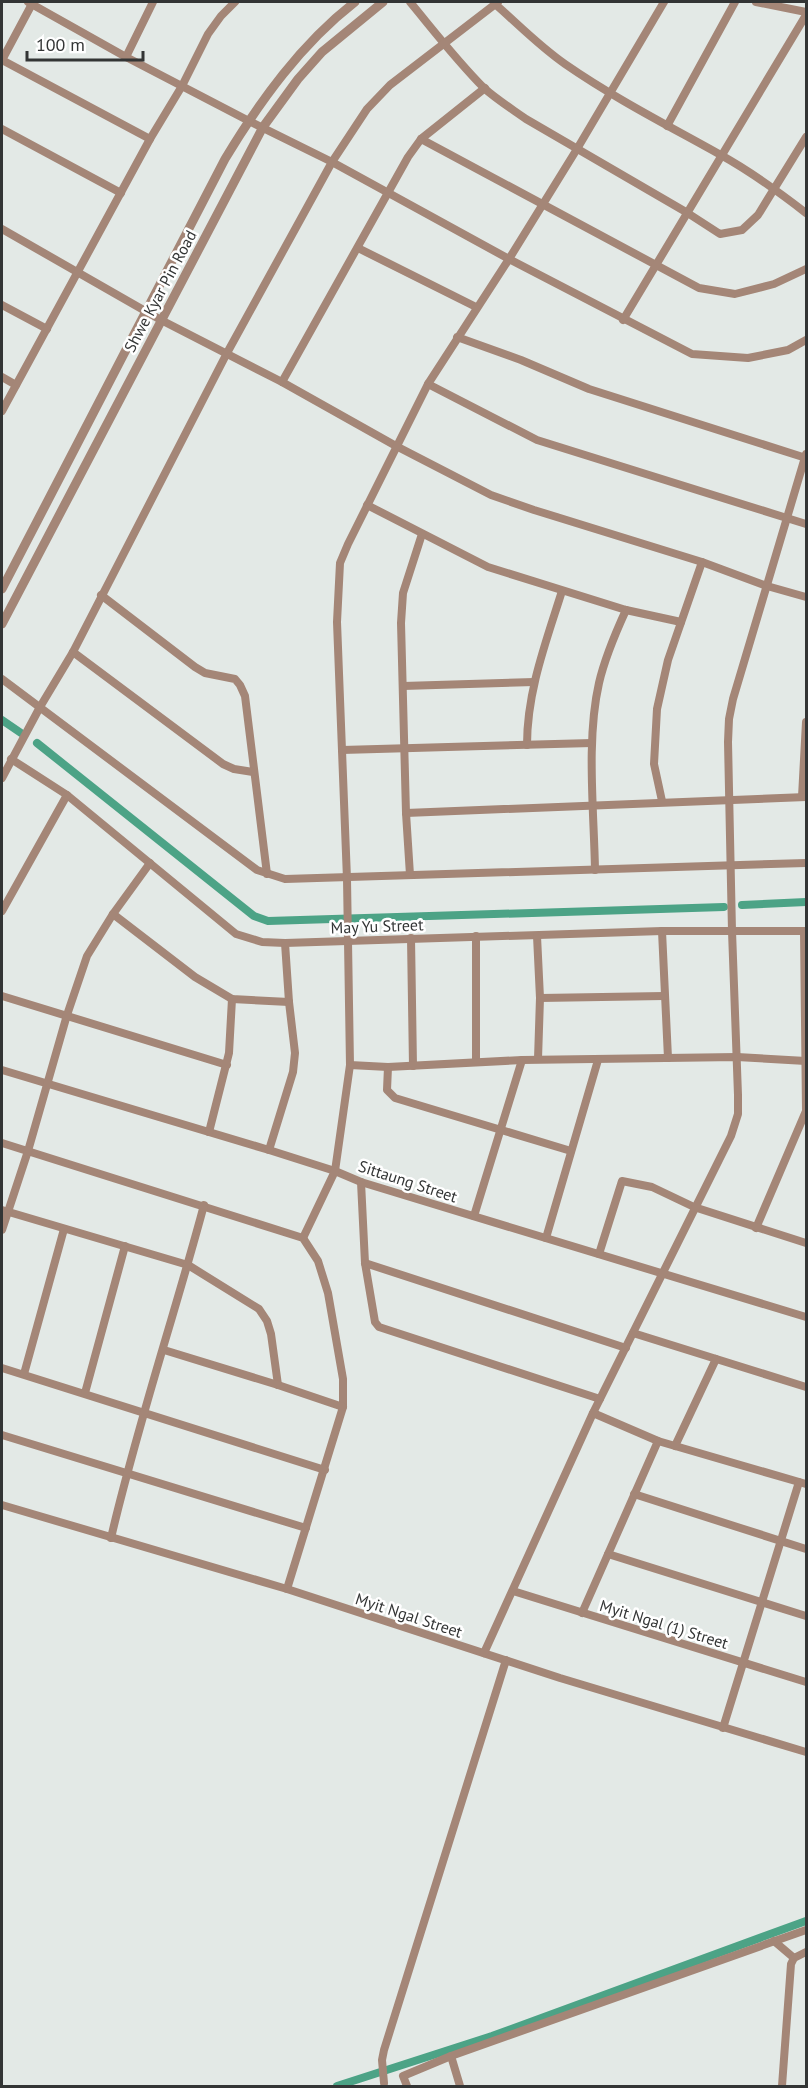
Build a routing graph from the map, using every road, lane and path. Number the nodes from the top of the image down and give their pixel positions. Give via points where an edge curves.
1 (153, 2) edge
2 (235, 2) edge
3 (355, 2) edge
4 (383, 2) edge
5 (410, 2) edge
6 (664, 2) edge
7 (735, 2) edge
8 (756, 2) edge
9 (30, 3) edge
10 (496, 3) edge
11 (807, 13) edge
12 (444, 43) junction
13 (126, 57) junction
14 (2, 60) edge
15 (182, 86) junction
16 (485, 88) junction
17 (609, 92) junction
18 (249, 121) junction
19 (667, 126) junction
20 (263, 127) junction
21 (2, 129) edge
22 (806, 137) edge
23 (150, 139) junction
24 (421, 139) junction
25 (577, 149) junction
26 (721, 155) junction
27 (332, 162) junction
28 (775, 189) junction
29 (387, 192) junction
30 (121, 193) junction
31 (542, 205) junction
32 (686, 212) junction
33 (807, 213) edge
34 (2, 229) edge
35 (358, 248) junction
36 (509, 259) junction
37 (654, 266) junction
38 (807, 269) edge
39 (79, 272) junction
40 (2, 305) edge
41 (476, 308) junction
42 (146, 311) junction
43 (161, 320) junction
44 (623, 320) junction
45 (46, 329) junction
46 (457, 337) junction
47 (807, 340) edge
48 (227, 353) junction
49 (2, 377) edge
50 (282, 382) junction
51 (428, 384) junction
52 (16, 385) junction
53 (2, 411) edge
54 (396, 446) junction
55 (806, 457) edge
56 (367, 505) junction
57 (788, 518) junction
58 (807, 524) edge
59 (422, 534) junction
60 (702, 562) junction
61 (767, 586) junction
62 (2, 589) edge
63 (561, 591) junction
64 (101, 595) junction
65 (807, 597) edge
66 (626, 610) junction
67 (681, 622) junction
68 (2, 624) edge
69 (73, 652) junction
70 (2, 679) edge
71 (534, 682) junction
72 (403, 686) junction
73 (40, 707) junction
74 (807, 722) edge
75 (592, 743) junction
76 (527, 744) junction
77 (405, 748) junction
78 (342, 750) junction
79 (11, 759) junction
80 (253, 772) junction
81 (2, 778) edge
82 (67, 795) junction
83 (804, 797) edge
84 (730, 799) junction
85 (662, 801) junction
86 (594, 807) junction
87 (406, 813) junction
88 (150, 863) junction
89 (807, 863) edge
90 (730, 865) junction
91 (595, 870) junction
92 (267, 874) junction
93 (411, 875) junction
94 (347, 879) junction
95 (2, 911) edge
96 (113, 914) junction
97 (805, 931) edge
98 (662, 932) junction
99 (732, 932) junction
100 (476, 936) junction
101 (537, 936) junction
102 (411, 938) junction
103 (348, 941) junction
104 (285, 943) junction
105 (2, 996) edge
106 (664, 996) junction
107 (540, 998) junction
108 (232, 999) junction
109 (289, 1002) junction
110 (67, 1015) junction
111 (737, 1057) junction
112 (668, 1058) junction
113 (538, 1059) junction
114 (522, 1060) junction
115 (598, 1060) junction
116 (806, 1060) edge
117 (476, 1062) junction
118 (227, 1065) junction
119 (350, 1065) junction
120 (413, 1065) junction
121 (388, 1067) junction
122 (2, 1070) edge
123 (47, 1084) junction
124 (500, 1131) junction
125 (209, 1132) junction
126 (2, 1143) edge
127 (28, 1150) junction
128 (268, 1150) junction
129 (571, 1151) junction
130 (335, 1171) junction
131 (360, 1182) junction
132 (204, 1205) junction
133 (694, 1207) junction
134 (4, 1211) edge
135 (474, 1216) junction
136 (756, 1228) junction
137 (64, 1229) junction
138 (2, 1230) edge
139 (303, 1238) junction
140 (546, 1238) junction
141 (807, 1243) edge
142 (125, 1246) junction
143 (599, 1254) junction
144 (365, 1263) junction
145 (188, 1265) junction
146 (662, 1273) junction
147 (807, 1317) edge
148 (633, 1333) junction
149 (626, 1348) junction
150 (164, 1350) junction
151 (716, 1359) junction
152 (2, 1368) edge
153 (24, 1374) junction
154 (278, 1385) junction
155 (807, 1387) edge
156 (85, 1393) junction
157 (600, 1399) junction
158 (343, 1407) junction
159 (144, 1412) junction
160 (593, 1413) junction
161 (2, 1435) edge
162 (658, 1441) junction
163 (675, 1446) junction
164 (325, 1470) junction
165 (127, 1473) junction
166 (803, 1483) edge
167 (634, 1494) junction
168 (2, 1505) edge
169 (306, 1528) junction
170 (111, 1538) junction
171 (780, 1540) junction
172 (807, 1549) edge
173 (608, 1554) junction
174 (287, 1589) junction
175 (513, 1590) junction
176 (763, 1603) junction
177 (582, 1613) junction
178 (807, 1616) edge
179 (484, 1653) junction
180 (506, 1660) junction
181 (744, 1663) junction
182 (807, 1682) edge
183 (723, 1728) junction
184 (807, 1752) edge
185 (807, 1930) edge
186 (774, 1941) junction
187 (807, 1952) edge
188 (794, 1958) junction
189 (451, 2056) junction
190 (384, 2080) dead end
191 (407, 2086) edge
192 (460, 2086) edge
193 (782, 2086) edge

1 - 13 street
2 - 15 street via 208,34
3 - 18 street, Shwe Kyar Pin Road via 296,59
4 - 20 street, Shwe Kyar Pin Road via 322,52
5 - 12 street
6 - 17 street
7 - 19 street
8 - 11 street
9 - 13 street
9 - 14 street
10 - 12 street
10 - 17 street via 549,52
11 - 26 street
12 - 16 street
12 - 27 street via 390,85 367,109
13 - 15 street
14 - 23 street
15 - 18 street
15 - 23 street
16 - 24 street
16 - 25 street
17 - 19 street
17 - 25 street
18 - 20 street
18 - 42 street, Shwe Kyar Pin Road
19 - 26 street
20 - 27 street
20 - 43 street, Shwe Kyar Pin Road
21 - 30 street
22 - 28 street
23 - 30 street
24 - 29 street
24 - 31 street
25 - 31 street
25 - 32 street
26 - 28 street
26 - 32 street
27 - 29 street
27 - 48 street
28 - 32 street via 758,215 741,230 720,234
28 - 33 street
29 - 35 street
29 - 36 street
30 - 39 street
31 - 36 street
31 - 37 street
32 - 37 street
34 - 39 street
35 - 41 street
35 - 50 street
36 - 41 street
36 - 44 street
37 - 38 street via 699,288 735,294 774,284
37 - 44 street
39 - 42 street
39 - 45 street
40 - 45 street
41 - 46 street
42 - 43 street
42 - 62 street, Shwe Kyar Pin Road
43 - 48 street
43 - 68 street, Shwe Kyar Pin Road
44 - 47 street via 692,354 748,358 788,350
45 - 52 street
46 - 51 street
46 - 55 street via 589,389
48 - 50 street
48 - 64 street
49 - 52 street
50 - 54 street
51 - 54 street
51 - 57 street via 537,440
52 - 53 street
54 - 56 street
54 - 60 street via 512,503
55 - 57 street
56 - 59 street
56 - 78 street via 340,563 337,622
57 - 58 street
57 - 61 street
59 - 63 street via 488,567
59 - 72 street via 403,592
60 - 61 street
60 - 67 street
61 - 65 street
61 - 84 street via 729,719
63 - 66 street
63 - 71 street
64 - 69 street
64 - 80 street via 195,668 240,685 245,696
66 - 67 street
66 - 75 street via 611,641 599,681
67 - 85 street via 657,709 654,764
69 - 73 street
69 - 80 street via 223,764
70 - 73 street
71 - 72 street
71 - 76 street
72 - 77 street
73 - 79 street
73 - 92 street
74 - 83 street
75 - 76 street
75 - 86 street
76 - 77 street
77 - 78 street
77 - 87 street
78 - 94 street
79 - 81 street
79 - 82 street, May Yu Street
80 - 92 street
82 - 88 street, May Yu Street
82 - 95 street
83 - 84 street
84 - 85 street
84 - 90 street
85 - 86 street
86 - 87 street
86 - 91 street
87 - 93 street
88 - 96 street
88 - 104 street, May Yu Street via 236,934 262,942
89 - 90 street
90 - 91 street
90 - 99 street
91 - 93 street
92 - 94 street via 285,879
93 - 94 street
94 - 103 street
96 - 108 street via 195,977
96 - 110 street via 87,956
97 - 99 street, May Yu Street
97 - 116 street
98 - 99 street, May Yu Street
98 - 101 street, May Yu Street
98 - 106 street
99 - 111 street
100 - 101 street, May Yu Street
100 - 102 street, May Yu Street
100 - 117 street
101 - 107 street
102 - 103 street, May Yu Street
102 - 120 street
103 - 104 street, May Yu Street
103 - 119 street
104 - 109 street
105 - 110 street
106 - 107 street
106 - 112 street
107 - 113 street
108 - 109 street
108 - 118 street
109 - 128 street via 295,1053 293,1072
110 - 118 street
110 - 123 street
111 - 112 street
111 - 116 street
111 - 133 street via 738,1114 731,1136
112 - 115 street
113 - 114 street
113 - 115 street
114 - 117 street
114 - 124 street
115 - 129 street
116 - 136 street via 806,1111
117 - 120 street
118 - 125 street
119 - 121 street
119 - 130 street
120 - 121 street
121 - 124 street via 387,1090 395,1098
122 - 123 street, Sittaung Street
123 - 125 street, Sittaung Street
123 - 127 street
124 - 129 street
124 - 135 street
125 - 128 street, Sittaung Street
126 - 127 street
127 - 132 street
127 - 134 street
128 - 130 street, Sittaung Street
129 - 140 street
130 - 131 street, Sittaung Street
130 - 139 street
131 - 135 street, Sittaung Street
131 - 144 street
132 - 139 street
132 - 145 street
133 - 136 street
133 - 143 street via 652,1187 622,1181
133 - 146 street
134 - 137 street
134 - 138 street
135 - 140 street, Sittaung Street
136 - 141 street
137 - 142 street
137 - 153 street
139 - 158 street via 318,1261 328,1293 343,1379
140 - 143 street, Sittaung Street
142 - 145 street
142 - 156 street
143 - 146 street, Sittaung Street
144 - 149 street
144 - 157 street via 375,1322 384,1330
145 - 150 street
145 - 154 street via 259,1309 271,1334
146 - 147 street, Sittaung Street
146 - 148 street
148 - 149 street
148 - 151 street
149 - 157 street
150 - 154 street
150 - 159 street
151 - 155 street
151 - 163 street
152 - 153 street
153 - 156 street
154 - 158 street
156 - 159 street
157 - 160 street
158 - 164 street
159 - 164 street
159 - 165 street
160 - 162 street
160 - 175 street
161 - 165 street
162 - 163 street
162 - 167 street
163 - 166 street
164 - 169 street
165 - 169 street
165 - 170 street
166 - 171 street
167 - 171 street
167 - 173 street
168 - 170 street, Myit Ngal Street
169 - 174 street
170 - 174 street, Myit Ngal Street
171 - 172 street
171 - 176 street
173 - 176 street
173 - 177 street
174 - 179 street, Myit Ngal Street
175 - 177 street, Myit Ngal (1) Street
175 - 179 street
176 - 178 street
176 - 181 street
177 - 181 street, Myit Ngal (1) Street
179 - 180 street, Myit Ngal Street
180 - 183 street, Myit Ngal Street
180 - 190 street via 388,2038 382,2065
181 - 182 street, Myit Ngal (1) Street
181 - 183 street
183 - 184 street, Myit Ngal Street
185 - 186 street
186 - 188 street
186 - 189 street
187 - 188 street
188 - 193 street
189 - 191 street via 403,2076
189 - 192 street

